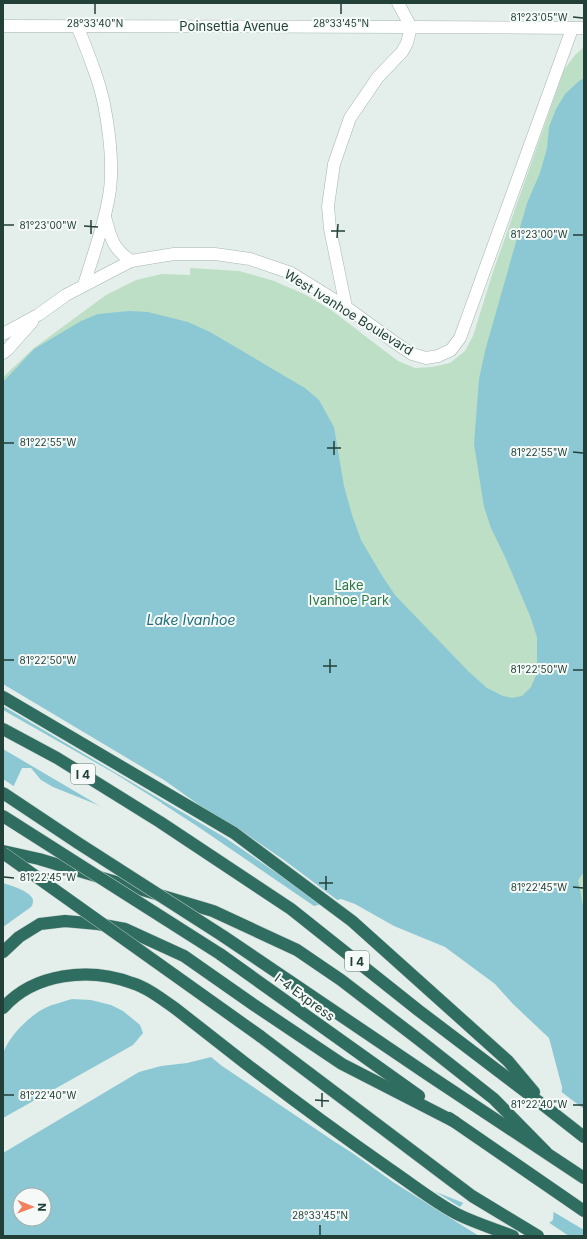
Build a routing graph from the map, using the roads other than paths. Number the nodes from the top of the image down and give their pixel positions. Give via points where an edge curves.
1 (398, 3) edge
2 (3, 26) edge
3 (77, 26) junction
4 (411, 27) junction
5 (578, 29) edge
6 (105, 216) junction
7 (131, 261) junction
8 (84, 285) junction
9 (346, 307) junction
10 (38, 315) junction
11 (3, 334) edge
12 (3, 352) edge
13 (3, 697) edge
14 (3, 729) edge
15 (3, 793) edge
16 (3, 816) edge
17 (3, 852) edge
18 (3, 952) edge
19 (3, 1008) edge
20 (548, 1108) junction
21 (455, 1122) junction
22 (584, 1137) edge
23 (546, 1152) junction
24 (584, 1178) edge
25 (584, 1211) edge
26 (513, 1236) edge
27 (538, 1236) edge

1 - 4 street
2 - 3 street, Poinsettia Avenue
3 - 4 street, Poinsettia Avenue
3 - 6 street via 97,76 104,105 111,162
4 - 5 street, Poinsettia Avenue
4 - 9 street via 408,43 402,52 378,77 350,118 334,164 328,206
5 - 9 street, West Ivanhoe Boulevard via 460,338 451,350 426,358 412,354
6 - 7 street via 111,240 121,254
6 - 8 street
7 - 8 street, West Ivanhoe Boulevard
7 - 9 street, West Ivanhoe Boulevard via 174,254 215,254 250,259 291,273
8 - 10 street, West Ivanhoe Boulevard
10 - 11 street, West Ivanhoe Boulevard
10 - 12 street, West Ivanhoe Boulevard
13 - 20 highway via 234,833 352,921 508,1061
14 - 20 highway, I 4 via 57,758 160,822 291,909 418,1010
15 - 23 highway, I-4 Express, bridge via 223,936
16 - 21 highway, I-4 Express, bridge via 220,954
17 - 23 highway via 47,861 213,911 297,950 347,984 494,1099
17 - 27 highway, bridge via 260,1036 472,1196
18 - 21 highway via 19,937 40,924 66,921 125,929 184,956 342,1064
19 - 26 highway via 25,990 65,975 108,976 133,983 157,996 347,1140 421,1191 457,1214
20 - 22 highway, I 4
21 - 25 highway, I-4 Express
23 - 24 highway, I-4 Express

